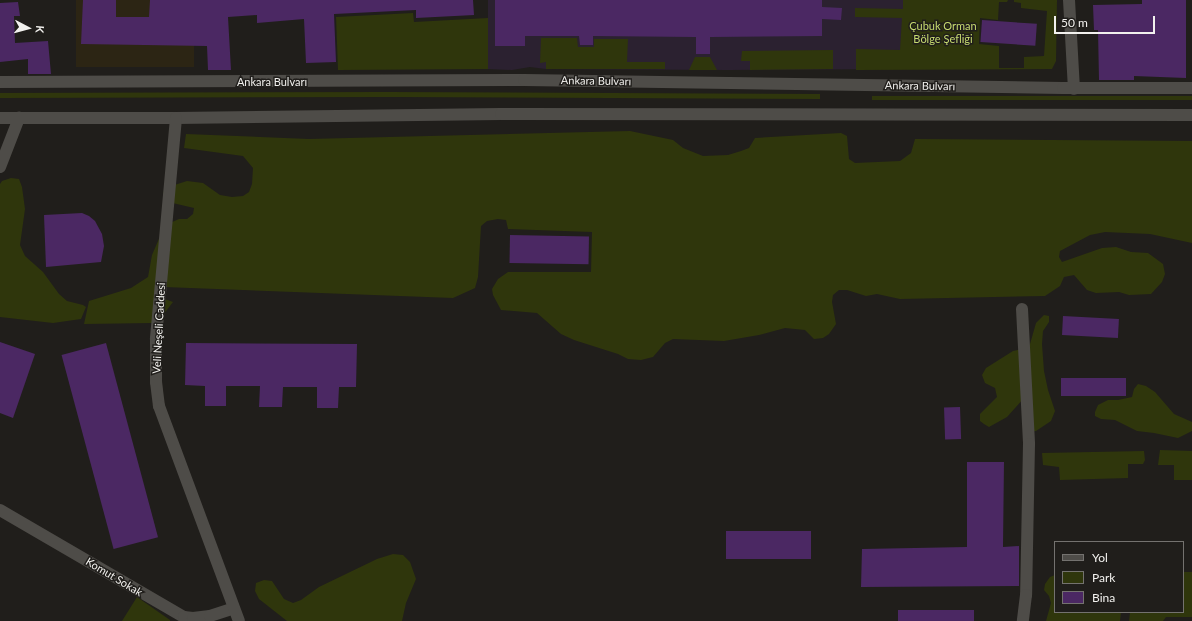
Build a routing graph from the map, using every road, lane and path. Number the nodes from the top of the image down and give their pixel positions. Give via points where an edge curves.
1 (1069, 0) edge
2 (0, 82) edge
3 (1074, 88) junction
4 (1192, 88) edge
5 (1192, 115) edge
6 (0, 118) edge
7 (18, 118) junction
8 (176, 118) junction
9 (0, 167) edge
10 (1022, 309) dead end
11 (0, 510) edge
12 (234, 608) junction
13 (238, 621) edge
14 (1024, 621) edge

1 - 3 main road
2 - 3 main road, Ankara Bulvarı via 524,80
3 - 4 main road, Ankara Bulvarı
5 - 8 main road via 494,114
6 - 7 main road
7 - 8 main road
7 - 9 main road
8 - 12 main road, Veli Neşeli Caddesi via 156,339 156,382 159,406
10 - 14 main road via 1029,444
11 - 12 main road, Komut Sokak via 184,617 210,616
12 - 13 main road, Veli Neşeli Caddesi

